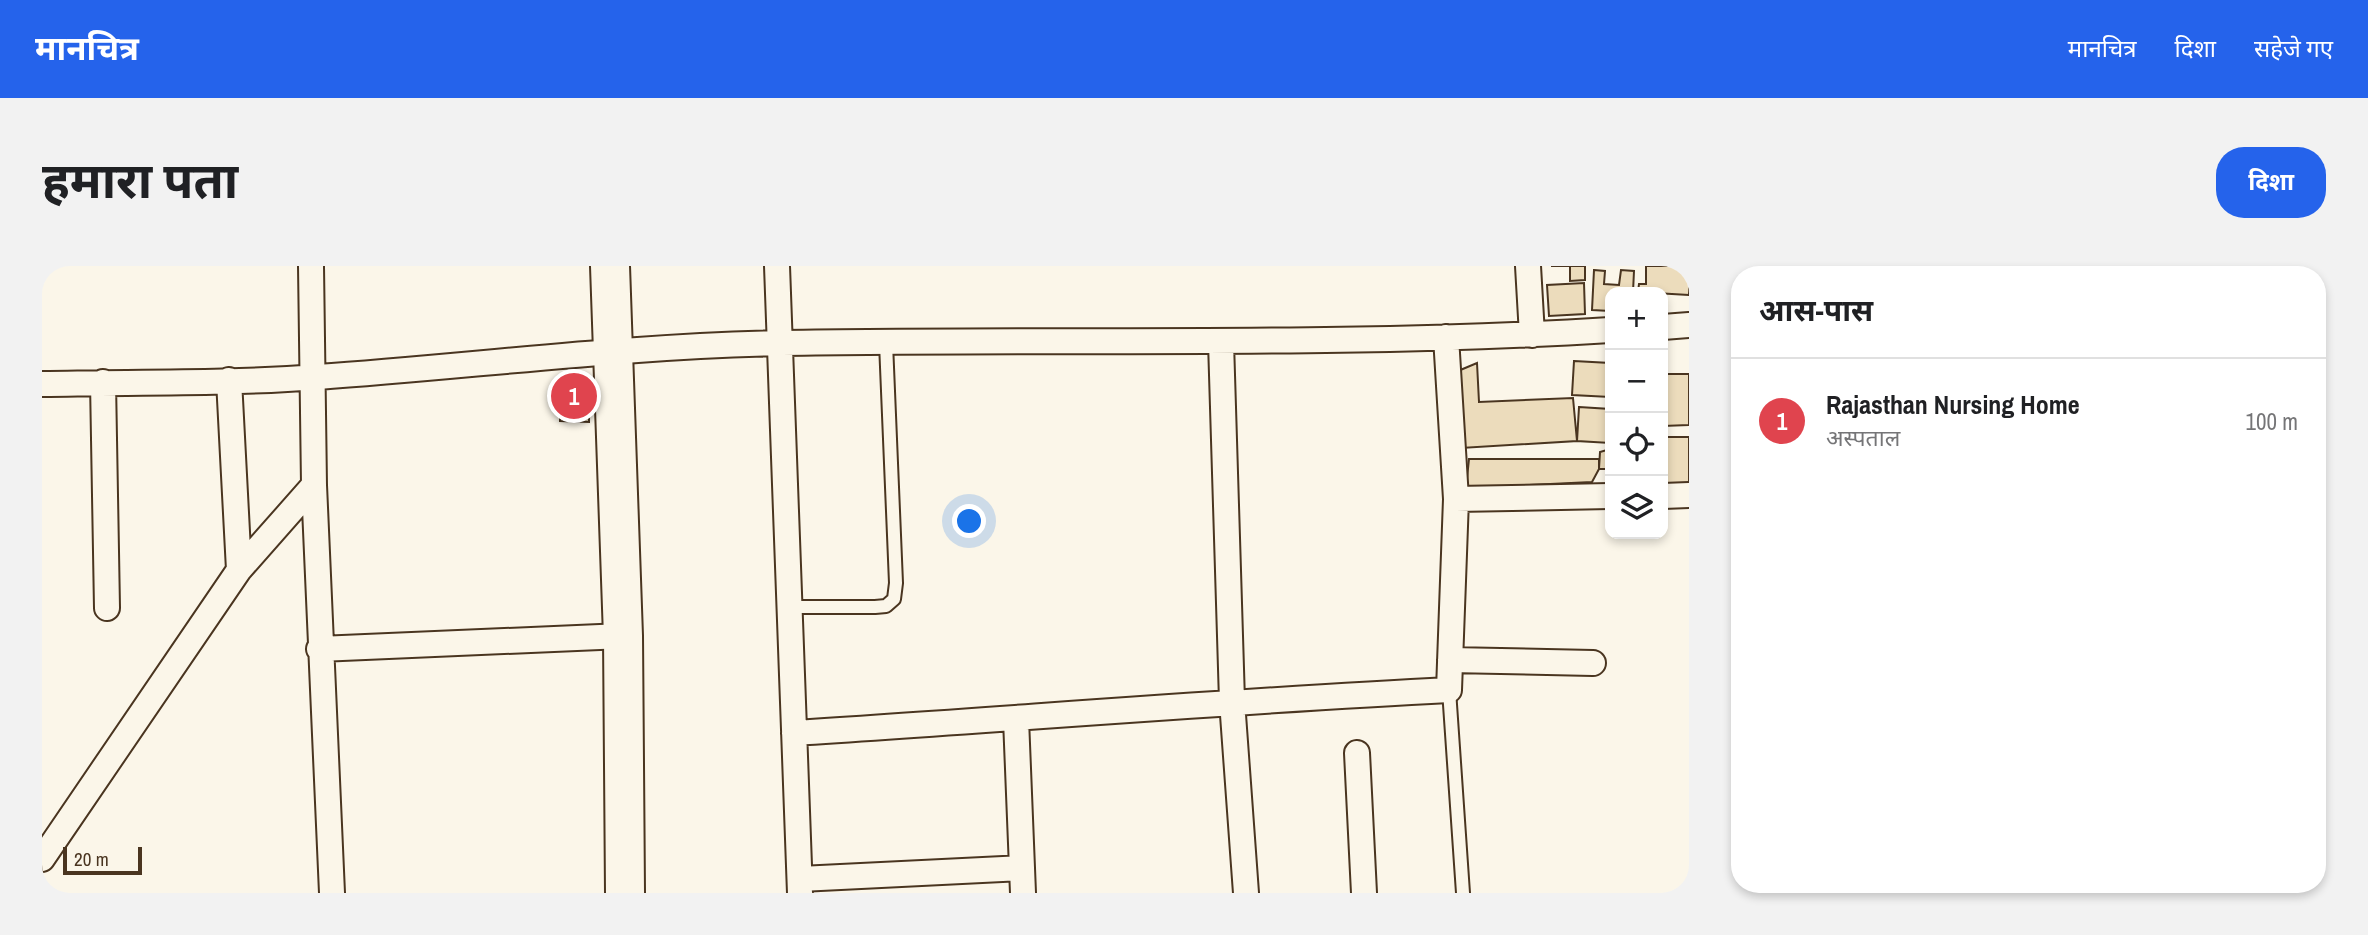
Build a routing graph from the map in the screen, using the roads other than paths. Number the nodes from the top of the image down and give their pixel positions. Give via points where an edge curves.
1 (311, 266) edge
2 (610, 266) edge
3 (777, 266) edge
4 (1528, 266) edge
5 (1689, 325) edge
6 (1668, 327) edge
7 (1605, 330) edge
8 (1532, 335) junction
9 (1447, 337) junction
10 (1221, 342) junction
11 (779, 343) junction
12 (887, 343) junction
13 (612, 351) junction
14 (314, 377) junction
15 (229, 380) junction
16 (103, 382) junction
17 (42, 384) edge
18 (314, 485) junction
19 (1689, 495) edge
20 (1605, 496) edge
21 (1668, 496) edge
22 (1455, 499) junction
23 (239, 570) junction
24 (789, 607) junction
25 (107, 608) dead end
26 (623, 636) junction
27 (318, 649) junction
28 (1450, 660) junction
29 (1593, 663) dead end
30 (1449, 690) junction
31 (1232, 701) junction
32 (1016, 719) junction
33 (794, 733) junction
34 (1357, 753) dead end
35 (42, 859) edge
36 (1022, 868) junction
37 (800, 886) edge
38 (331, 893) edge
39 (625, 893) edge
40 (1023, 893) edge
41 (1246, 893) edge
42 (1364, 893) edge
43 (1463, 893) edge

1 - 14 street
2 - 13 main road
3 - 11 street
4 - 8 street
5 - 6 street
7 - 8 street
8 - 9 street
9 - 10 street
9 - 22 street
10 - 12 street
10 - 31 street
11 - 12 street
11 - 13 street
11 - 24 street
12 - 24 lane via 894,599 875,607
13 - 14 street
13 - 26 main road
14 - 15 street
14 - 18 street
15 - 16 street
15 - 23 street
16 - 17 street
16 - 25 street
18 - 23 street
18 - 27 street
19 - 21 street
20 - 22 street
22 - 28 street
23 - 35 street
24 - 33 street
26 - 27 street
26 - 39 main road
27 - 38 street
28 - 29 street
28 - 30 street
30 - 31 street
30 - 43 lane
31 - 32 street
31 - 41 street
32 - 33 street
32 - 36 street
33 - 37 street
34 - 42 street
36 - 37 street
36 - 40 street

